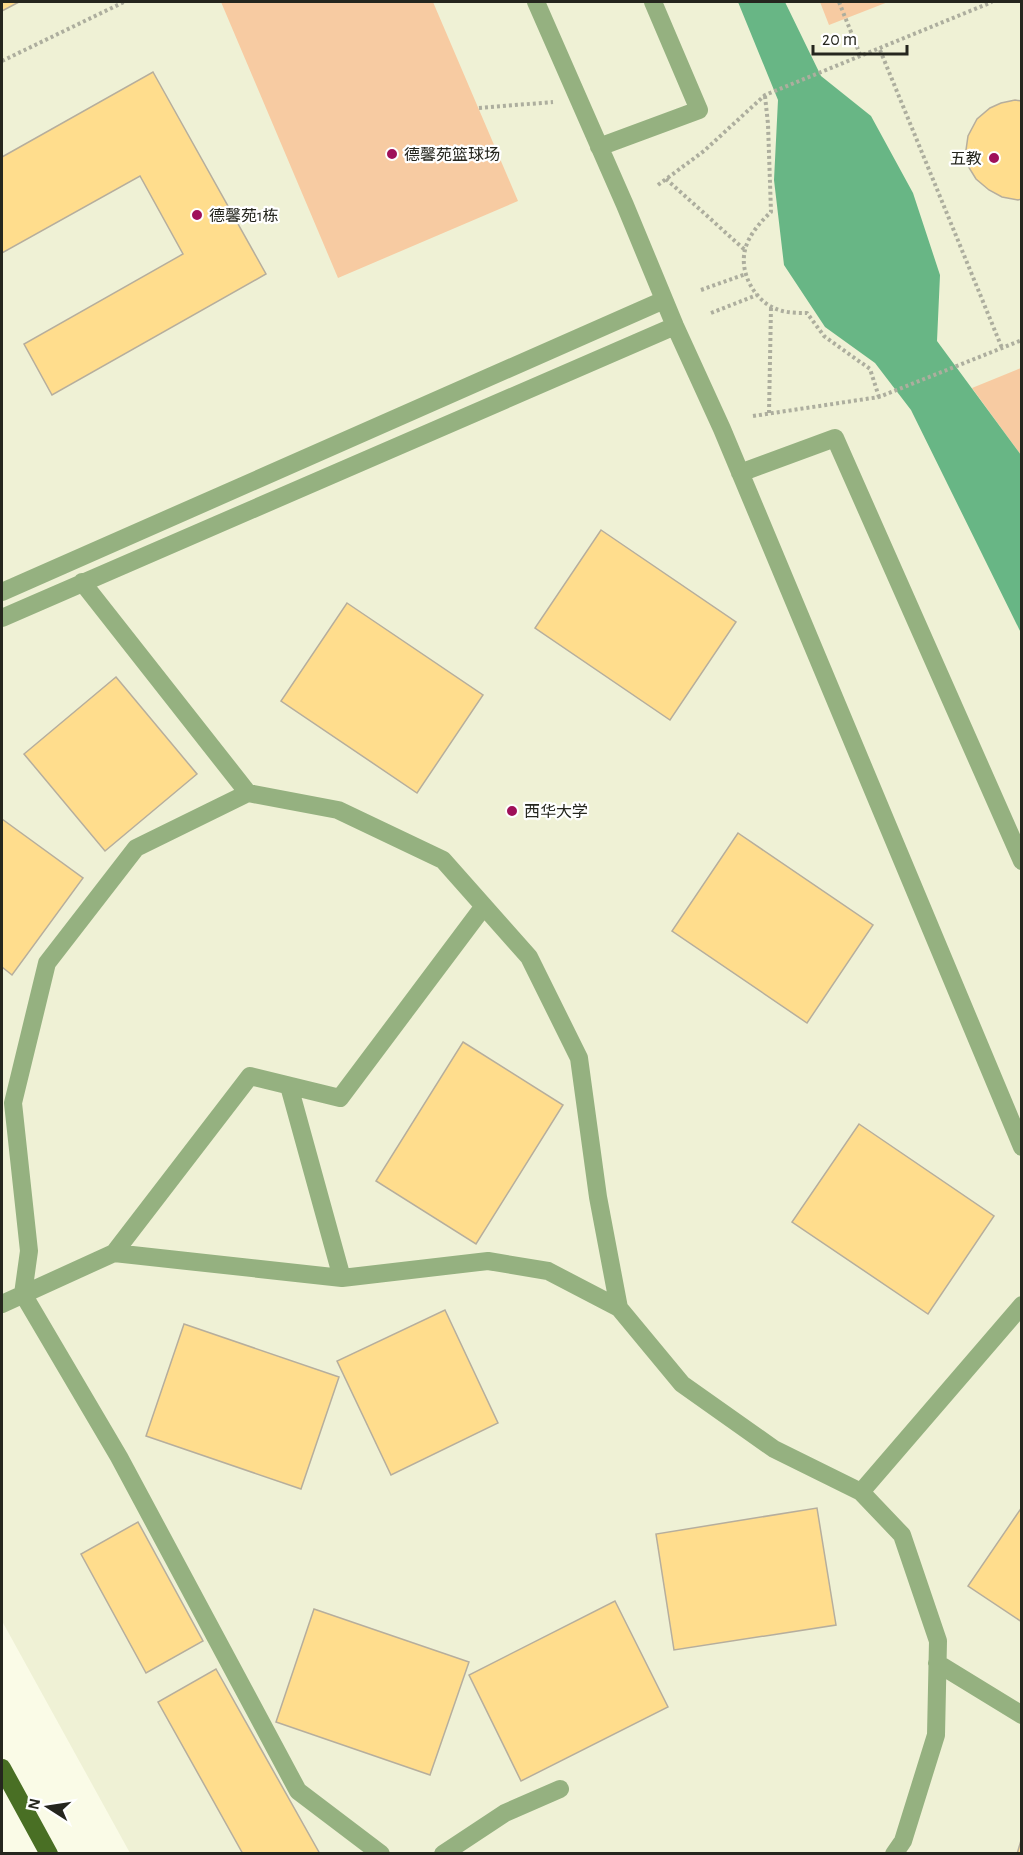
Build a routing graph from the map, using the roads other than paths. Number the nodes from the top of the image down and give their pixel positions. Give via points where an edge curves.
1 (536, 2) edge
2 (653, 2) edge
3 (599, 147) junction
4 (664, 300) junction
5 (675, 326) junction
6 (740, 473) junction
7 (82, 582) junction
8 (2, 592) edge
9 (2, 618) edge
10 (248, 793) junction
11 (1022, 861) edge
12 (484, 906) junction
13 (289, 1086) junction
14 (1013, 1106) edge
15 (1022, 1147) edge
16 (114, 1252) junction
17 (342, 1278) junction
18 (23, 1294) junction
19 (2, 1304) edge
20 (1022, 1305) edge
21 (618, 1308) junction
22 (861, 1492) junction
23 (937, 1663) junction
24 (1022, 1715) edge
25 (2, 1768) edge
26 (560, 1789) dead end
27 (49, 1854) edge
28 (381, 1854) edge
29 (443, 1854) edge
30 (894, 1854) edge

1 - 3 street
2 - 3 street via 699,110
3 - 4 street
4 - 5 street
4 - 8 street
5 - 6 street
5 - 7 street
6 - 11 street via 835,438
6 - 14 street
7 - 9 street
7 - 10 street
10 - 12 street via 338,810 443,860
10 - 18 street via 136,848 47,963 13,1104 29,1251
12 - 13 street via 340,1098
12 - 21 street via 529,957 579,1058
13 - 16 street via 250,1076
13 - 17 street
14 - 15 street
16 - 17 street
16 - 18 street
17 - 21 street via 488,1261 548,1271
18 - 19 street
18 - 28 street via 119,1457 298,1791
20 - 22 street
21 - 22 street via 682,1384 774,1449
22 - 23 street via 902,1535 938,1641
23 - 24 street
23 - 30 street via 936,1735 903,1841
25 - 27 main road
26 - 29 street via 505,1812

